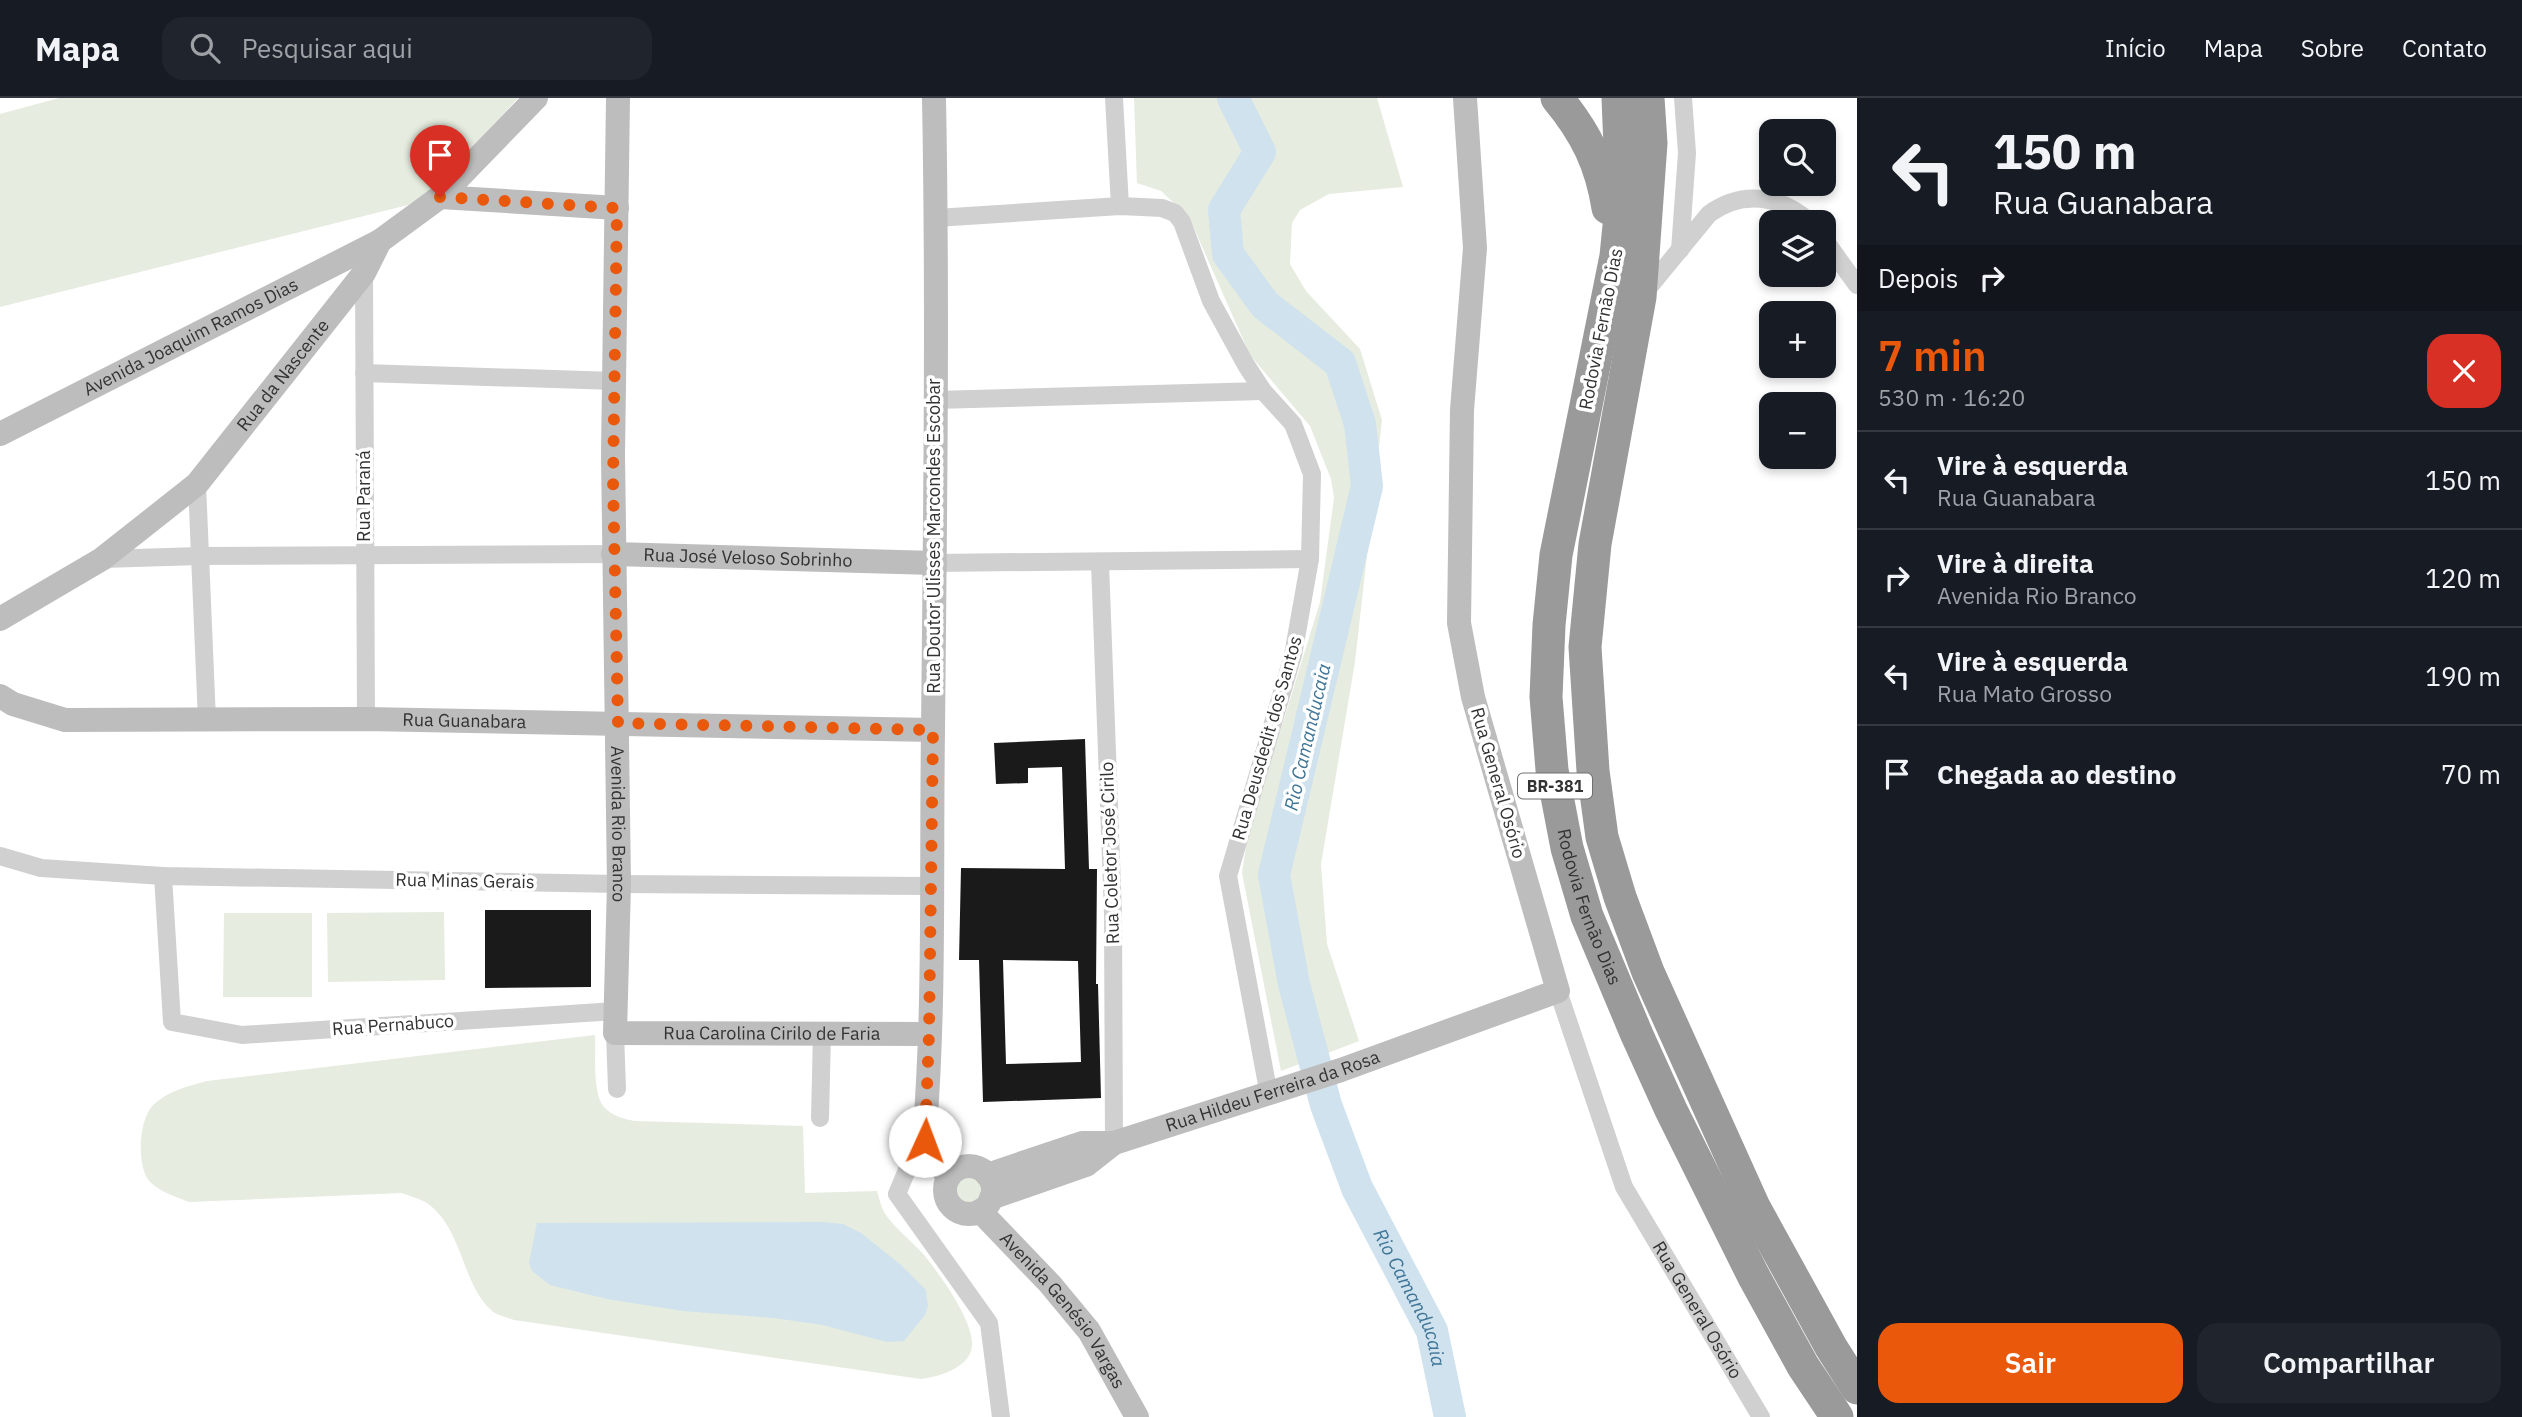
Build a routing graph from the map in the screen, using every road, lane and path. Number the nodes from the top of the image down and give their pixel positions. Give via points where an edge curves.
1 (536, 98) edge
2 (618, 98) edge
3 (934, 98) edge
4 (1114, 98) edge
5 (1465, 98) edge
6 (1557, 98) edge
7 (1618, 98) edge
8 (1648, 98) edge
9 (1683, 98) edge
10 (440, 197) junction
11 (1120, 206) junction
12 (617, 208) junction
13 (1796, 210) edge
14 (936, 218) junction
15 (380, 241) junction
16 (1679, 250) junction
17 (1616, 256) junction
18 (1836, 256) edge
19 (364, 273) junction
20 (1857, 285) edge
21 (1640, 297) junction
22 (364, 373) junction
23 (615, 381) junction
24 (1263, 391) junction
25 (935, 400) junction
26 (0, 433) edge
27 (197, 484) junction
28 (613, 554) junction
29 (200, 556) junction
30 (365, 556) junction
31 (102, 559) junction
32 (1310, 559) junction
33 (1100, 563) junction
34 (935, 564) junction
35 (0, 619) edge
36 (0, 696) edge
37 (366, 719) junction
38 (207, 721) junction
39 (618, 723) junction
40 (933, 730) junction
41 (0, 856) edge
42 (163, 876) junction
43 (619, 884) junction
44 (931, 886) junction
45 (1558, 991) junction
46 (615, 1022) junction
47 (822, 1033) junction
48 (929, 1034) junction
49 (617, 1089) dead end
50 (1269, 1095) junction
51 (820, 1118) dead end
52 (1114, 1143) junction
53 (942, 1168) junction
54 (986, 1195) junction
55 (1857, 1388) edge
56 (1001, 1417) edge
57 (1137, 1417) edge
58 (1761, 1417) edge
59 (1837, 1417) edge

1 - 10 street, Rua da Nascente
2 - 12 street, Avenida Rio Branco
3 - 14 street, Rua Doutor Ulisses Marcondes Escobar
4 - 11 street
5 - 45 street, Rua General Osório via 1475,248 1462,410 1459,623 1473,697
6 - 17 highway via 1593,150
7 - 17 highway, Rodovia Fernão Dias / BR-381 via 1622,196
8 - 21 highway, Rodovia Fernão Dias / BR-381 via 1651,143
9 - 16 street via 1687,153
10 - 12 street
10 - 15 street, Rua da Nascente
11 - 14 street
11 - 24 street, Rua Deusdedit dos Santos via 1162,208 1182,222 1211,301
12 - 23 street, Avenida Rio Branco
13 - 16 street via 1780,202 1748,197 1722,204
14 - 25 street, Rua Doutor Ulisses Marcondes Escobar
15 - 19 street, Rua da Nascente
15 - 26 street, Avenida Joaquim Ramos Dias
16 - 21 street
17 - 59 highway, Rodovia Fernão Dias / BR-381 via 1556,555 1549,625 1546,697 1567,848 1587,916 1671,1110 1802,1366
18 - 20 street
19 - 22 street, Rua Paraná
19 - 27 street, Rua da Nascente
21 - 55 highway, Rodovia Fernão Dias / BR-381 via 1595,544 1586,647 1602,837 1648,972 1754,1207
22 - 23 street
22 - 30 street, Rua Paraná
23 - 28 street, Avenida Rio Branco
24 - 25 street
24 - 32 street, Rua Deusdedit dos Santos via 1293,424 1311,474
25 - 34 street, Rua Doutor Ulisses Marcondes Escobar
27 - 29 street
27 - 31 street, Rua da Nascente
28 - 30 street, Rua José Veloso Sobrinho
28 - 34 street, Rua José Veloso Sobrinho
28 - 39 street, Avenida Rio Branco
29 - 30 street, Rua José Veloso Sobrinho
29 - 31 street, Rua José Veloso Sobrinho
29 - 38 street
30 - 37 street, Rua Paraná
31 - 35 street, Rua da Nascente
32 - 33 street, Rua José Veloso Sobrinho
32 - 50 street, Rua Deusdedit dos Santos via 1293,655 1228,876
33 - 34 street, Rua José Veloso Sobrinho
33 - 52 street, Rua Coletor José Cirilo via 1113,914
34 - 40 street, Rua Doutor Ulisses Marcondes Escobar
36 - 38 street, Rua Guanabara via 65,720
37 - 38 street, Rua Guanabara
37 - 39 street, Rua Guanabara
39 - 40 street, Rua Guanabara
39 - 43 street, Avenida Rio Branco
40 - 44 street, Rua Doutor Ulisses Marcondes Escobar
41 - 42 street, Rua Minas Gerais via 41,868
42 - 43 street, Rua Minas Gerais
42 - 46 street, Rua Pernabuco via 172,1022 242,1035
43 - 44 street, Rua Minas Gerais
43 - 46 street, Avenida Rio Branco
44 - 48 street, Rua Doutor Ulisses Marcondes Escobar
45 - 50 street, Rua Hildeu Ferreira da Rosa
45 - 58 street, Rua General Osório via 1624,1187
46 - 47 street, Rua Carolina Cirilo de Faria
46 - 49 street, Avenida Rio Branco
47 - 48 street, Rua Carolina Cirilo de Faria
47 - 51 street
48 - 53 street, Rua Doutor Ulisses Marcondes Escobar via 925,1141
50 - 52 street, Rua Hildeu Ferreira da Rosa
52 - 54 street, Rua Hildeu Ferreira da Rosa via 1086,1165
53 - 54 street via 977,1168
53 - 54 street, Rua Doutor Ulisses Marcondes Escobar via 951,1206 964,1214
53 - 56 street via 907,1170 897,1194 989,1322
54 - 57 street, Avenida Genésio Vargas via 1089,1331

